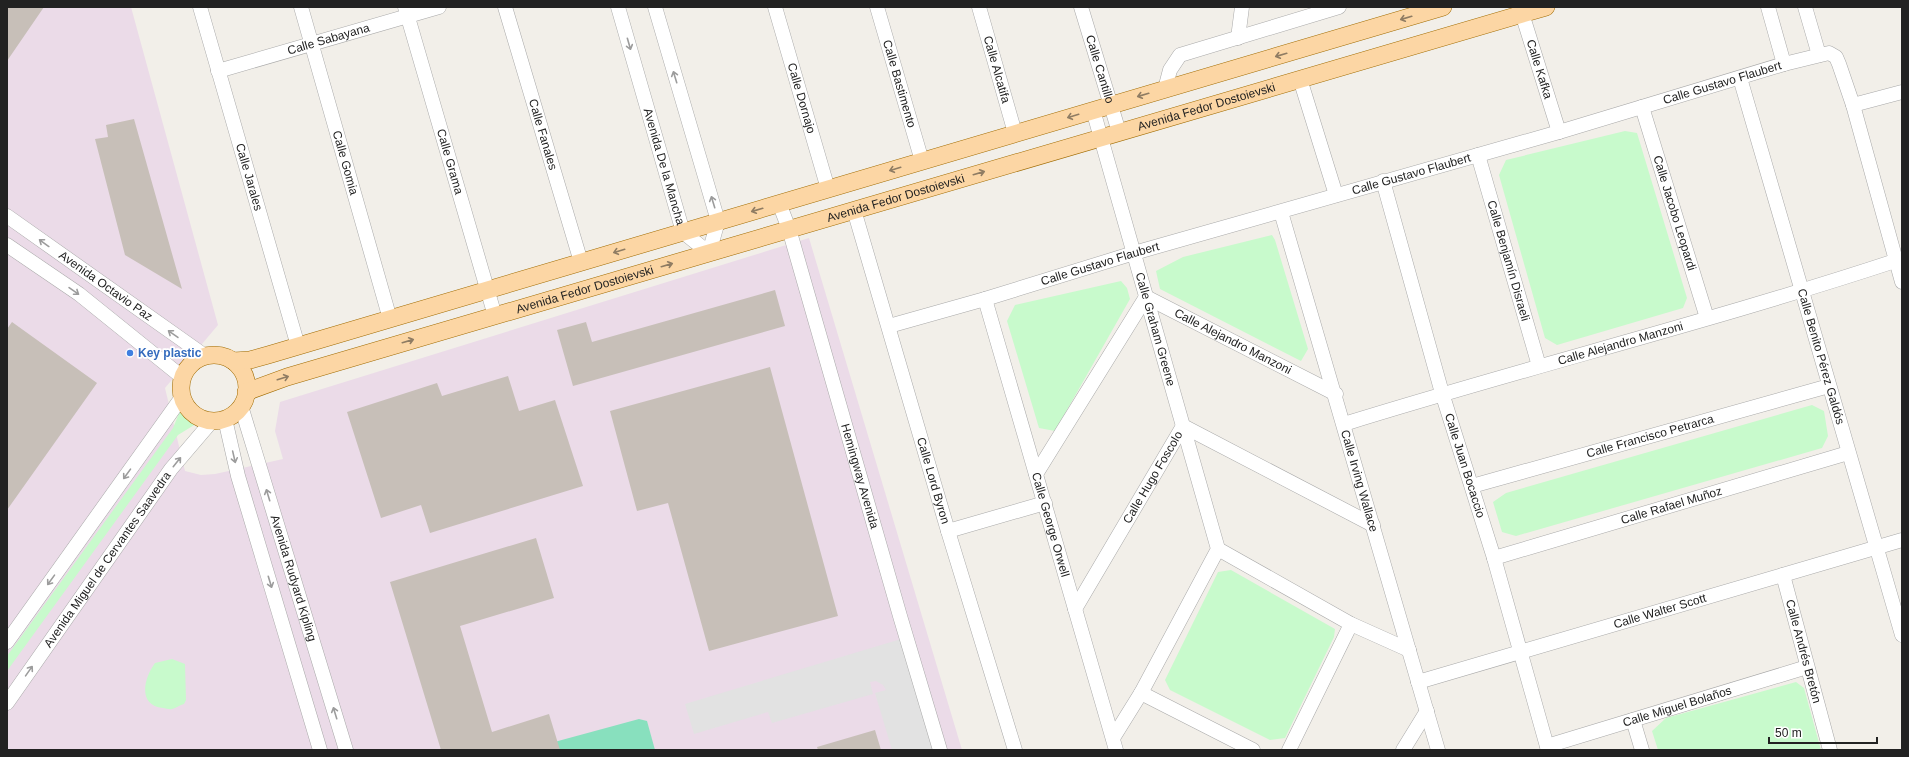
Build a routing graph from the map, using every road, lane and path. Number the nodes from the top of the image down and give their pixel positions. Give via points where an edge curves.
1 (200, 7) edge
2 (301, 7) edge
3 (439, 7) edge
4 (505, 7) edge
5 (618, 7) edge
6 (655, 7) edge
7 (775, 7) edge
8 (877, 7) edge
9 (979, 7) edge
10 (1081, 7) edge
11 (1242, 7) edge
12 (1339, 7) edge
13 (1443, 7) edge
14 (1546, 7) edge
15 (1768, 7) edge
16 (1806, 7) edge
17 (1521, 10) edge
18 (406, 12) edge
19 (1238, 38) junction
20 (312, 44) junction
21 (1819, 55) junction
22 (1784, 64) junction
23 (218, 71) junction
24 (1740, 78) junction
25 (1300, 79) junction
26 (1165, 89) junction
27 (1902, 92) edge
28 (1110, 105) junction
29 (1853, 105) junction
30 (1642, 107) junction
31 (1093, 110) junction
32 (1119, 132) junction
33 (1559, 132) junction
34 (1015, 133) junction
35 (1101, 137) junction
36 (1478, 155) junction
37 (922, 161) junction
38 (1383, 181) junction
39 (828, 189) junction
40 (1336, 195) junction
41 (779, 203) junction
42 (854, 210) junction
43 (1281, 212) junction
44 (7, 216) edge
45 (718, 221) junction
46 (788, 229) junction
47 (683, 232) junction
48 (7, 245) edge
49 (710, 253) junction
50 (1134, 253) junction
51 (1895, 261) junction
52 (581, 262) junction
53 (1902, 282) edge
54 (488, 290) junction
55 (1802, 292) junction
56 (1146, 296) junction
57 (985, 299) junction
58 (495, 316) junction
59 (1707, 318) junction
60 (390, 319) junction
61 (889, 326) junction
62 (298, 346) junction
63 (205, 356) junction
64 (233, 361) junction
65 (1539, 366) junction
66 (182, 377) junction
67 (1829, 386) junction
68 (1442, 393) junction
69 (1336, 394) junction
70 (182, 397) junction
71 (244, 399) junction
72 (218, 420) junction
73 (1344, 424) junction
74 (1183, 426) junction
75 (1848, 453) junction
76 (1036, 474) junction
77 (1472, 486) junction
78 (1044, 503) junction
79 (1373, 525) junction
80 (948, 531) junction
81 (1902, 540) edge
82 (1877, 547) junction
83 (1218, 549) junction
84 (1494, 558) junction
85 (1783, 575) junction
86 (1075, 609) junction
87 (1351, 624) junction
88 (1902, 635) edge
89 (7, 642) edge
90 (1409, 650) junction
91 (1519, 652) junction
92 (1807, 667) junction
93 (1418, 682) junction
94 (1141, 692) junction
95 (7, 702) edge
96 (1427, 711) junction
97 (1633, 720) junction
98 (1115, 744) edge
99 (1547, 748) edge
100 (320, 750) edge
101 (346, 750) edge
102 (940, 750) edge
103 (1015, 750) edge
104 (1253, 750) edge
105 (1289, 750) edge
106 (1403, 750) edge
107 (1438, 750) edge
108 (1642, 750) edge
109 (1830, 750) edge

1 - 23 street, Calle Jarales
2 - 20 street, Calle Gomia
3 - 18 street, Calle Sabayana
4 - 52 street, Calle Fanales
5 -> 47 street, Avenida De la Mancha
45 -> 6 street
7 - 39 street, Calle Dornajo
8 - 37 street, Calle Bastimento
9 - 34 street, Calle Alcatifa
10 - 28 street, Calle Cantillo
11 - 19 street
12 - 19 street
13 -> 26 main road
14 - 17 main road, Avenida Fedor Dostoievski
15 - 22 street
16 - 21 street
17 - 25 main road, Avenida Fedor Dostoievski
17 - 33 street, Calle Kafka
18 - 20 street, Calle Sabayana
18 - 54 street, Calle Grama
19 - 26 street via 1180,55 1170,70
20 - 23 street, Calle Sabayana
20 - 60 street, Calle Gomia
21 - 22 street, Calle Gustavo Flaubert
21 - 29 street, Calle Gustavo Flaubert via 1829,53 1836,57
22 - 24 street, Calle Gustavo Flaubert
23 - 62 street, Calle Jarales
24 - 30 street, Calle Gustavo Flaubert
24 - 55 street, Calle Benito Pérez Galdós
25 - 32 main road, Avenida Fedor Dostoievski
25 - 40 street
26 -> 28 main road
27 - 29 street
28 - 31 main road
28 - 32 street, Calle Cantillo
29 - 51 street, Calle Gustavo Flaubert
30 - 33 street, Calle Gustavo Flaubert
30 - 59 street, Calle Jacobo Leopardi
31 -> 34 main road
31 - 35 street, Calle Graham Greene
32 - 35 main road, Avenida Fedor Dostoievski
33 - 36 street, Calle Gustavo Flaubert
34 - 37 main road
42 -> 35 main road, Avenida Fedor Dostoievski
35 - 50 street, Calle Graham Greene
36 - 38 street, Calle Gustavo Flaubert
36 - 65 street, Calle Benjamín Disraeli
37 -> 39 main road
38 - 40 street, Calle Gustavo Flaubert
38 - 68 street, Calle Juan Bocaccio
39 - 41 main road
40 - 43 street, Calle Gustavo Flaubert
41 -> 45 main road
41 - 46 street, Hemingway Avenida
42 - 46 main road, Avenida Fedor Dostoievski
42 - 61 street, Calle Lord Byron
43 - 50 street, Calle Gustavo Flaubert
43 - 69 street, Calle Irving Wallace
63 -> 44 street, Avenida Octavio Paz
45 - 47 main road
45 - 49 street
46 - 49 main road, Avenida Fedor Dostoievski
46 - 102 street, Hemingway Avenida
47 - 49 street, Avenida De la Mancha
47 -> 52 main road
48 -> 66 street, Avenida Octavio Paz via 79,294
58 -> 49 main road, Avenida Fedor Dostoievski
50 - 56 street, Calle Graham Greene
50 - 57 street, Calle Gustavo Flaubert
51 - 53 street, Calle Gustavo Flaubert
51 - 55 street, Calle Alejandro Manzoni
52 - 54 main road
54 - 58 street, Calle Grama
54 - 60 main road
55 - 59 street, Calle Alejandro Manzoni
55 - 67 street, Calle Benito Pérez Galdós
56 - 69 street, Calle Alejandro Manzoni
56 - 74 street, Calle Graham Greene
56 - 76 street
57 - 61 street, Calle Gustavo Flaubert
57 - 76 street, Calle George Orwell
71 -> 58 main road, Avenida Fedor Dostoievski via 287,377
59 - 65 street, Calle Alejandro Manzoni
60 - 62 main road
61 - 80 street, Calle Lord Byron
62 - 64 main road via 250,360
63 - 64 main road via 216,355
63 - 66 main road via 195,361
64 - 71 main road via 244,374
65 - 68 street, Calle Alejandro Manzoni
66 - 70 main road
67 - 75 street, Calle Benito Pérez Galdós
67 - 77 street, Calle Francisco Petrarca
68 - 73 street, Calle Alejandro Manzoni
68 - 77 street, Calle Juan Bocaccio
69 - 73 street, Calle Irving Wallace
70 - 72 main road via 193,414 202,419
70 -> 89 street
71 - 72 main road via 234,414
101 -> 71 street, Avenida Rudyard Kipling
95 -> 72 street, Avenida Miguel de Cervantes Saavedra via 171,469
72 -> 100 street, Avenida Rudyard Kipling via 238,476
73 - 79 street, Calle Irving Wallace
74 - 79 street, Calle Hugo Foscolo
74 - 83 street, Calle Graham Greene
74 - 86 street, Calle Hugo Foscolo
75 - 82 street, Calle Benito Pérez Galdós
75 - 84 street, Calle Rafael Muñoz
76 - 78 street, Calle George Orwell
77 - 84 street, Calle Juan Bocaccio
78 - 80 street
78 - 86 street, Calle George Orwell
79 - 90 street, Calle Irving Wallace
80 - 103 street, Calle Lord Byron
81 - 82 street, Calle Walter Scott
82 - 85 street, Calle Walter Scott
82 - 88 street, Calle Benito Pérez Galdós
83 - 87 street
83 - 94 street
84 - 91 street, Calle Juan Bocaccio
85 - 91 street, Calle Walter Scott
85 - 92 street, Calle Andrés Bretón
86 - 98 street, Calle George Orwell
87 - 90 street
87 - 105 street
90 - 93 street, Calle Irving Wallace
91 - 93 street, Calle Walter Scott
91 - 99 street, Calle Juan Bocaccio
92 - 97 street, Calle Miguel Bolaños
92 - 109 street, Calle Andrés Bretón
93 - 96 street, Calle Irving Wallace
94 - 98 street
94 - 104 street
96 - 106 street
96 - 107 street, Calle Irving Wallace
97 - 99 street, Calle Miguel Bolaños
97 - 108 street

